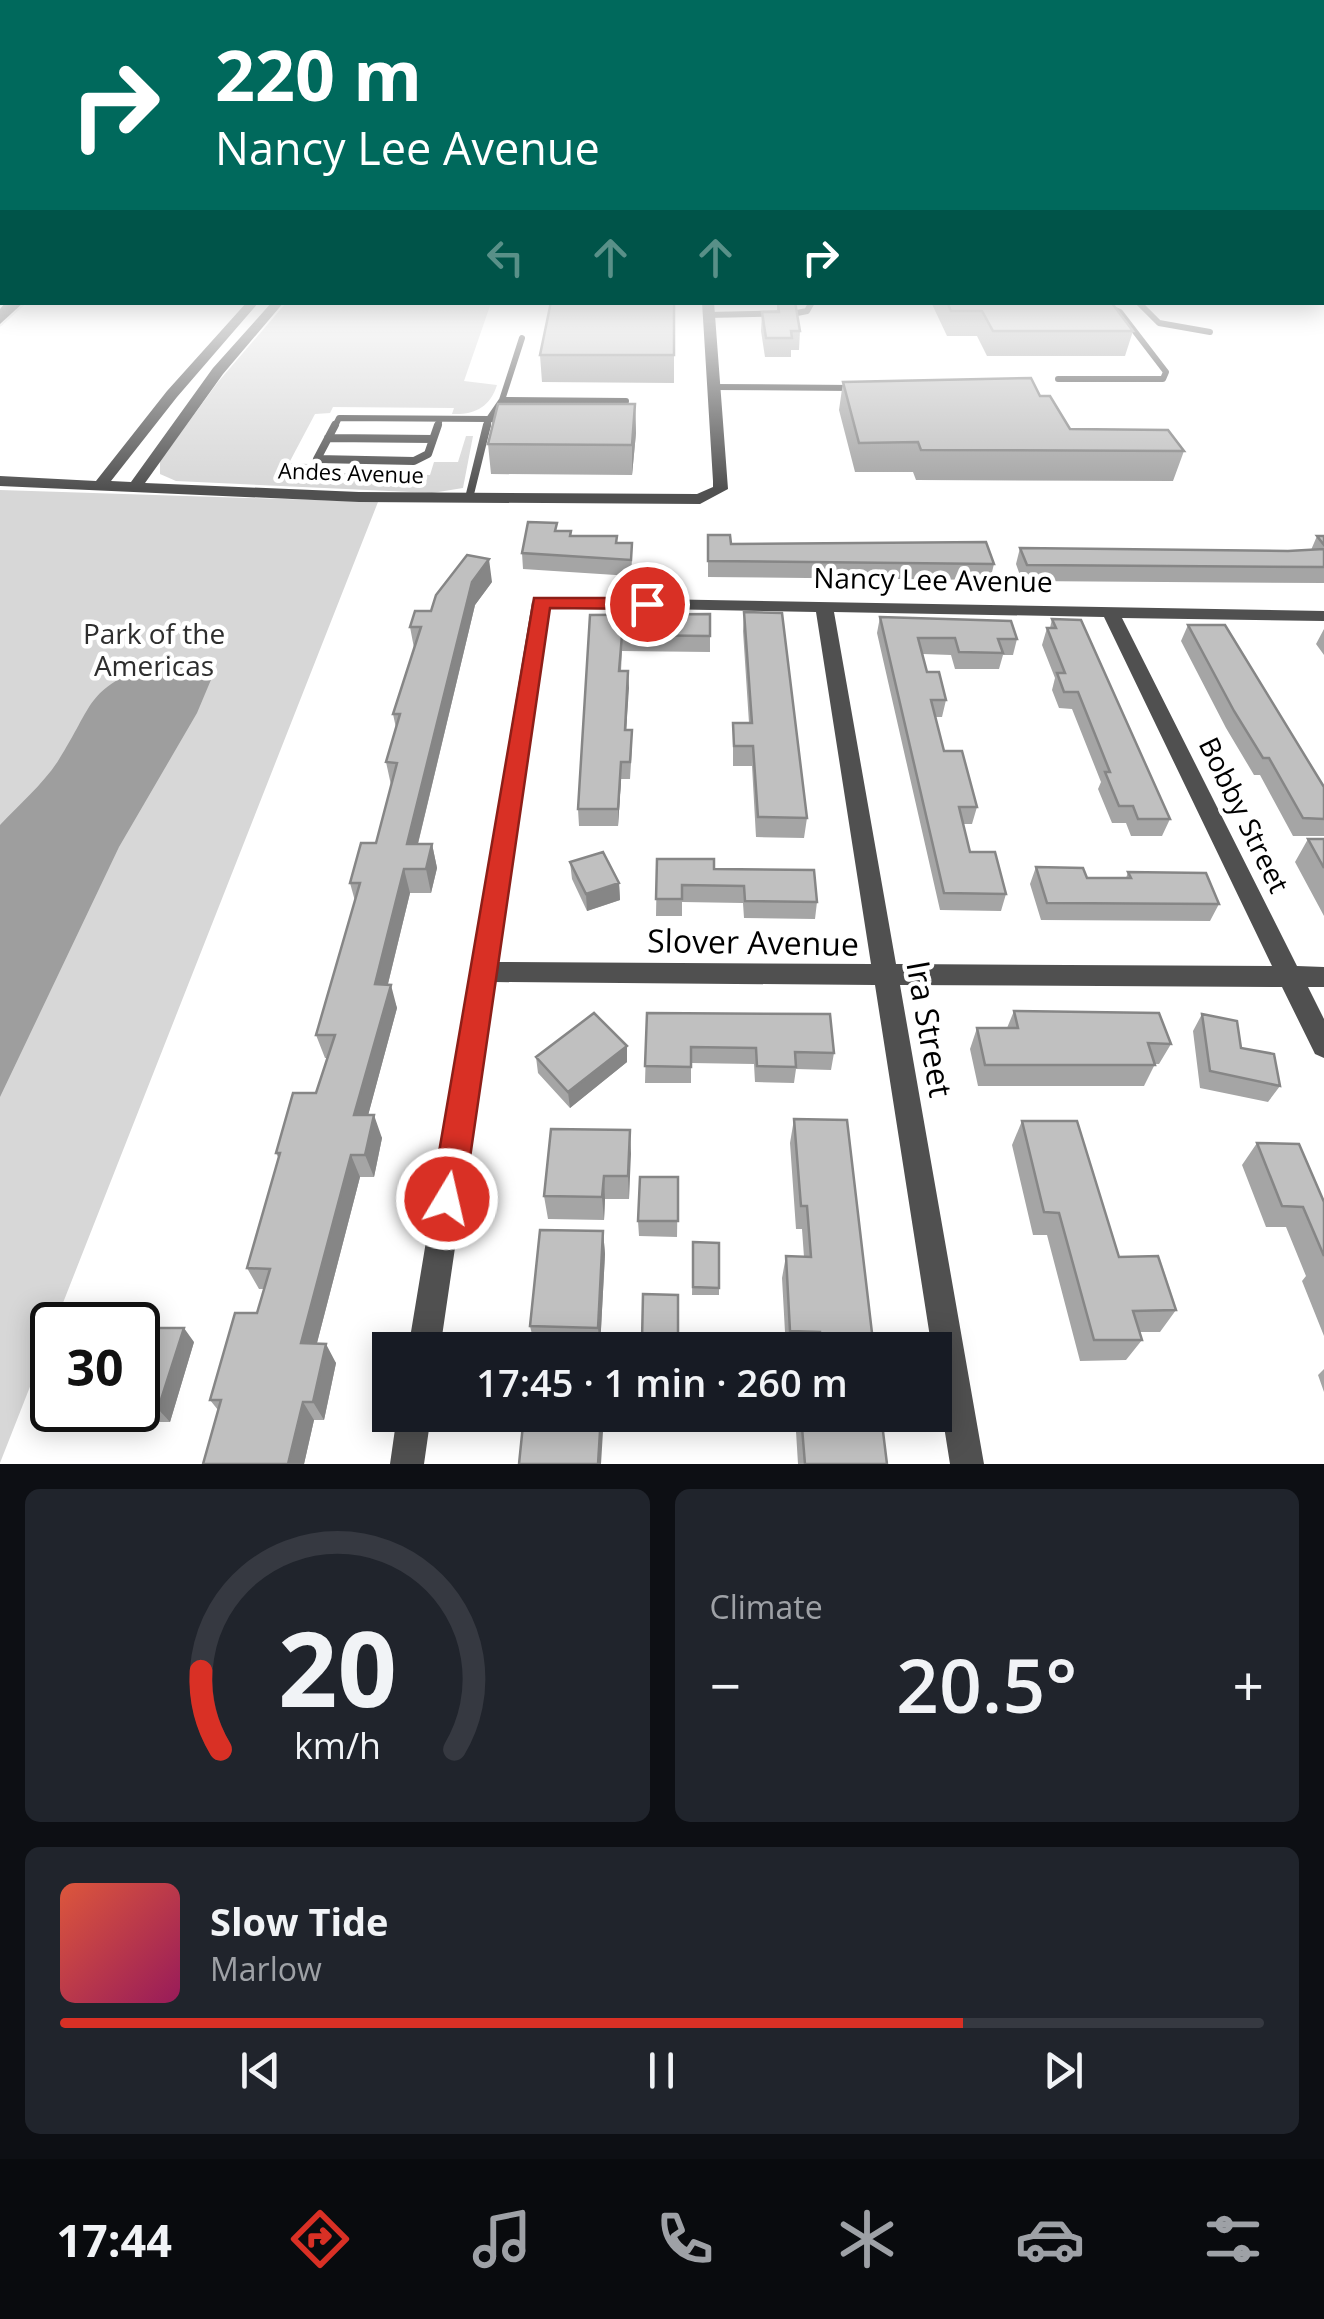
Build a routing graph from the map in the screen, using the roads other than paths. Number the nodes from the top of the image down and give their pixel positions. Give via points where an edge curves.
1 (209, 352) edge
2 (235, 352) edge
3 (517, 352) edge
4 (711, 352) edge
5 (1151, 352) edge
6 (1058, 378) dead end
7 (713, 387) junction
8 (867, 388) edge
9 (502, 400) junction
10 (440, 419) junction
11 (489, 419) junction
12 (525, 420) edge
13 (616, 420) edge
14 (328, 438) junction
15 (433, 439) junction
16 (0, 481) edge
17 (100, 485) junction
18 (135, 487) junction
19 (469, 498) junction
20 (824, 606) junction
21 (1109, 610) junction
22 (1324, 616) edge
23 (482, 972) junction
24 (884, 977) junction
25 (1290, 977) junction
26 (1324, 977) edge
27 (1324, 1046) edge
28 (427, 1332) edge
29 (412, 1432) edge
30 (407, 1464) edge
31 (967, 1464) edge

1 - 17 street
2 - 18 street
3 - 9 lane
4 - 7 street
5 - 6 lane via 1166,372 1163,379
7 - 8 lane
7 - 19 street, Andes Avenue via 721,481 720,489 700,499
9 - 11 lane
9 - 13 lane via 626,401 626,414
10 - 11 lane
10 - 14 lane via 339,418
10 - 15 lane
11 - 12 lane
11 - 19 lane
14 - 15 lane
14 - 15 lane via 317,459 414,461 428,454
16 - 17 street, Andes Avenue
17 - 18 street, Andes Avenue
18 - 19 street, Andes Avenue
20 - 21 street, Nancy Lee Avenue
20 - 23 street, Nancy Lee Avenue via 541,602
20 - 24 street, Ira Street
21 - 22 street, Nancy Lee Avenue
21 - 25 street, Bobby Street
23 - 24 street, Slover Avenue
23 - 28 street
24 - 25 street, Slover Avenue
24 - 31 street, Ira Street
25 - 26 street, Slover Avenue
25 - 27 street, Bobby Street
29 - 30 street

